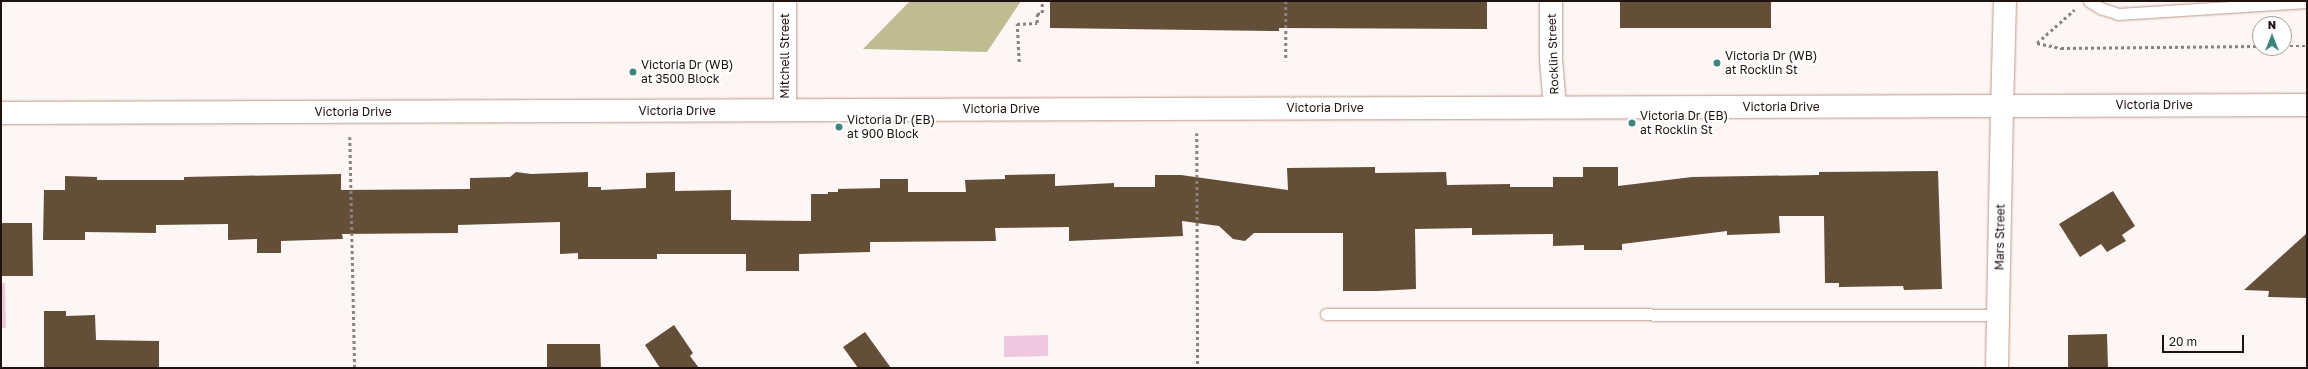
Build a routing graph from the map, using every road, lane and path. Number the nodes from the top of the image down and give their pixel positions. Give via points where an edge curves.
1 (785, 1) edge
2 (1042, 1) edge
3 (1286, 1) edge
4 (1551, 1) edge
5 (2006, 1) edge
6 (2307, 2) edge
7 (2084, 4) edge
8 (2252, 46) edge
9 (2292, 46) edge
10 (2307, 46) edge
11 (1286, 61) dead end
12 (1019, 62) dead end
13 (2307, 105) edge
14 (2002, 106) junction
15 (1555, 108) junction
16 (1196, 109) junction
17 (785, 110) junction
18 (1, 113) edge
19 (350, 145) dead end
20 (1326, 314) dead end
21 (1999, 315) junction
22 (354, 368) edge
23 (1198, 368) edge
24 (1997, 368) edge

1 - 17 main road, Mitchell Street
2 - 12 path via 1042,13 1037,14 1037,23 1017,24
3 - 11 path
4 - 15 main road, Rocklin Street via 1551,59
5 - 14 main road
6 - 7 lane via 2118,14
7 - 8 path via 2037,43 2061,48
9 - 10 path
13 - 14 main road, Victoria Drive
14 - 15 main road, Victoria Drive
14 - 21 main road, Mars Street
15 - 16 main road, Victoria Drive
16 - 17 main road, Victoria Drive
16 - 23 path
17 - 18 main road, Victoria Drive
19 - 22 path
20 - 21 lane
21 - 24 main road, Mars Street

